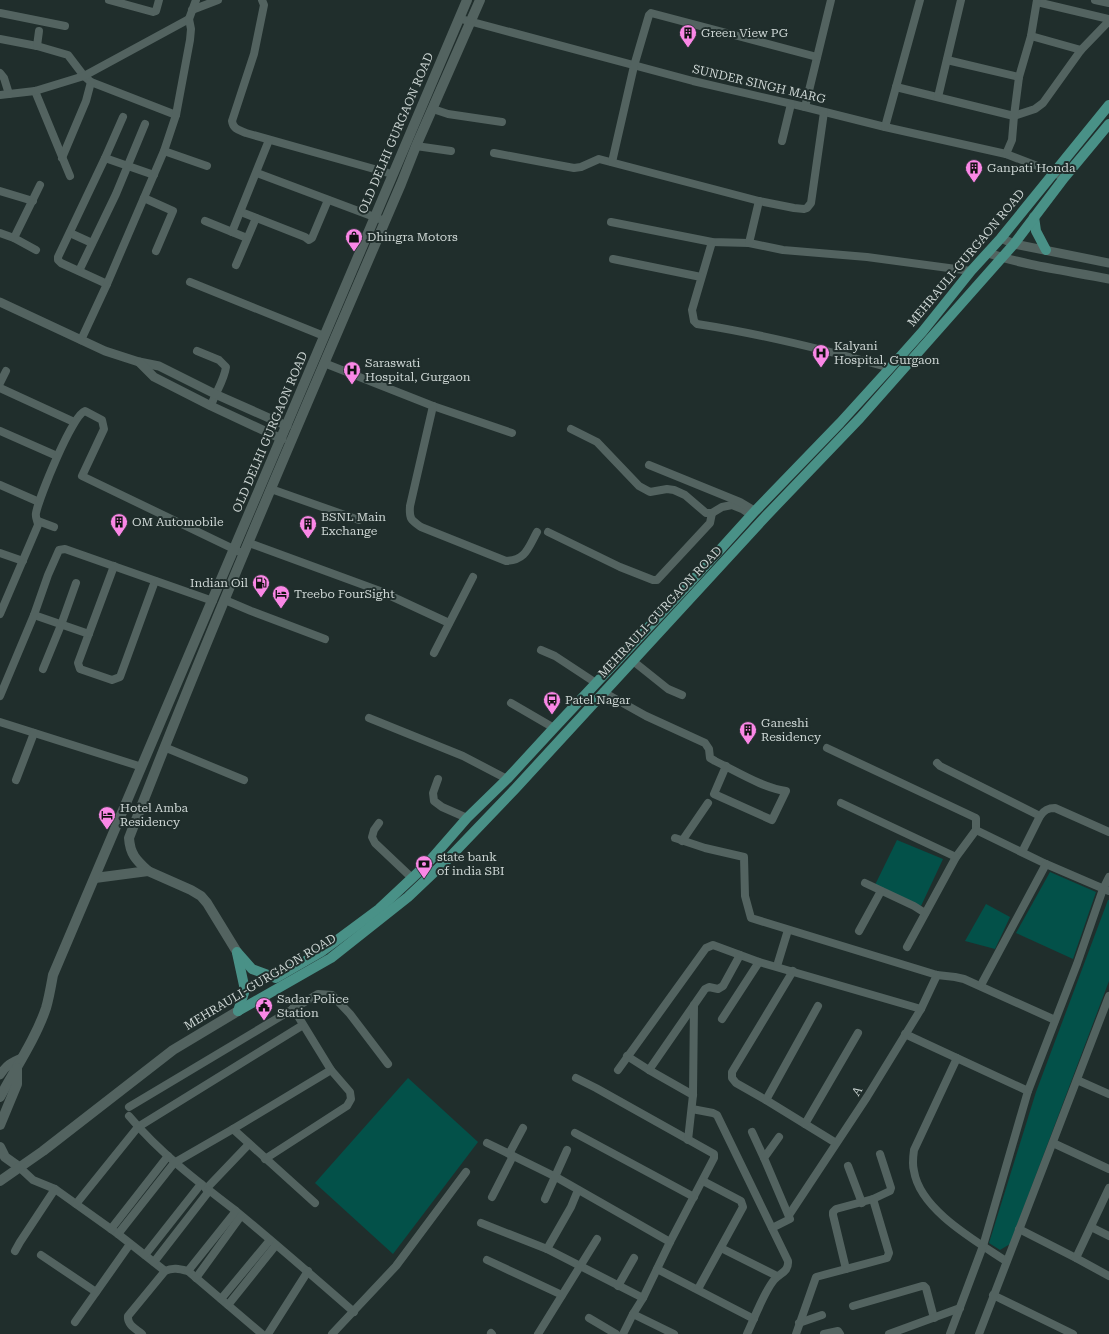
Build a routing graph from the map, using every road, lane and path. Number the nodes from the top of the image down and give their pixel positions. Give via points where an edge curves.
1 (109, 0) edge
2 (159, 0) edge
3 (196, 0) edge
4 (218, 0) edge
5 (262, 0) edge
6 (467, 0) edge
7 (480, 0) edge
8 (831, 0) edge
9 (920, 0) edge
10 (961, 0) edge
11 (1095, 0) edge
12 (1037, 1) edge
13 (1109, 3) edge
14 (0, 13) edge
15 (191, 14) junction
16 (459, 18) junction
17 (1109, 20) edge
18 (470, 23) junction
19 (65, 26) dead end
20 (40, 31) dead end
21 (1031, 36) junction
22 (0, 39) edge
23 (37, 46) junction
24 (1080, 50) junction
25 (817, 57) junction
26 (947, 60) junction
27 (634, 66) junction
28 (0, 73) edge
29 (84, 76) junction
30 (1019, 77) junction
31 (91, 82) junction
32 (896, 87) junction
33 (36, 91) junction
34 (9, 94) junction
35 (0, 96) edge
36 (938, 97) junction
37 (791, 104) junction
38 (1109, 105) edge
39 (804, 106) junction
40 (433, 109) junction
41 (824, 112) junction
42 (176, 115) junction
43 (1014, 116) junction
44 (123, 117) dead end
45 (502, 122) dead end
46 (145, 124) dead end
47 (1109, 124) edge
48 (885, 128) junction
49 (269, 140) junction
50 (782, 141) dead end
51 (416, 146) junction
52 (164, 151) junction
53 (451, 151) dead end
54 (494, 153) dead end
55 (1006, 154) junction
56 (62, 158) junction
57 (105, 158) junction
58 (612, 162) junction
59 (207, 166) dead end
60 (128, 167) junction
61 (1053, 172) junction
62 (257, 173) junction
63 (392, 174) junction
64 (154, 175) junction
65 (70, 176) dead end
66 (1064, 178) junction
67 (40, 185) dead end
68 (0, 191) edge
69 (144, 198) junction
70 (328, 200) junction
71 (33, 201) junction
72 (758, 201) junction
73 (241, 212) junction
74 (374, 217) junction
75 (1034, 217) junction
76 (256, 218) junction
77 (205, 221) dead end
78 (385, 221) junction
79 (611, 222) dead end
80 (232, 232) junction
81 (0, 233) edge
82 (70, 233) junction
83 (14, 238) junction
84 (247, 238) junction
85 (1001, 238) junction
86 (712, 242) junction
87 (92, 243) junction
88 (749, 243) junction
89 (1014, 244) junction
90 (36, 250) dead end
91 (1046, 250) junction
92 (156, 251) dead end
93 (988, 252) junction
94 (1002, 257) junction
95 (613, 259) dead end
96 (1109, 263) edge
97 (236, 265) dead end
98 (79, 271) junction
99 (971, 271) junction
100 (701, 277) junction
101 (1109, 278) edge
102 (190, 282) dead end
103 (107, 284) junction
104 (0, 302) edge
105 (324, 336) junction
106 (82, 340) junction
107 (197, 351) dead end
108 (139, 362) junction
109 (324, 363) junction
110 (890, 368) junction
111 (6, 371) dead end
112 (0, 383) edge
113 (0, 388) edge
114 (215, 394) junction
115 (211, 406) junction
116 (433, 406) junction
117 (74, 422) junction
118 (287, 426) junction
119 (571, 429) dead end
120 (0, 431) edge
121 (512, 433) dead end
122 (282, 439) junction
123 (57, 456) junction
124 (649, 465) dead end
125 (0, 485) edge
126 (271, 489) junction
127 (39, 502) junction
128 (755, 511) junction
129 (712, 513) junction
130 (767, 515) junction
131 (360, 520) dead end
132 (38, 521) junction
133 (54, 527) dead end
134 (537, 532) dead end
135 (548, 532) dead end
136 (249, 544) junction
137 (239, 553) junction
138 (0, 554) edge
139 (22, 561) junction
140 (114, 566) junction
141 (473, 577) dead end
142 (155, 581) junction
143 (76, 583) dead end
144 (225, 600) junction
145 (213, 601) junction
146 (0, 614) edge
147 (34, 615) junction
148 (449, 623) junction
149 (61, 625) junction
150 (89, 634) junction
151 (325, 639) dead end
152 (541, 650) dead end
153 (434, 653) dead end
154 (633, 661) junction
155 (43, 669) dead end
156 (596, 683) junction
157 (603, 692) junction
158 (682, 695) dead end
159 (0, 696) edge
160 (511, 703) dead end
161 (566, 716) junction
162 (369, 718) dead end
163 (0, 722) edge
164 (576, 722) junction
165 (554, 728) junction
166 (157, 732) junction
167 (34, 733) junction
168 (168, 737) junction
169 (164, 747) junction
170 (826, 748) dead end
171 (937, 763) dead end
172 (726, 766) junction
173 (142, 767) junction
174 (438, 779) dead end
175 (507, 779) junction
176 (16, 780) dead end
177 (244, 780) dead end
178 (842, 802) dead end
179 (708, 803) dead end
180 (1040, 816) junction
181 (467, 818) junction
182 (379, 823) dead end
183 (976, 830) junction
184 (1109, 832) edge
185 (1022, 852) junction
186 (956, 857) junction
187 (1046, 864) junction
188 (148, 871) junction
189 (1109, 877) edge
190 (95, 878) junction
191 (412, 878) junction
192 (865, 883) dead end
193 (1106, 890) edge
194 (881, 891) junction
195 (925, 913) junction
196 (788, 930) junction
197 (859, 931) dead end
198 (907, 947) dead end
199 (237, 952) junction
200 (740, 955) junction
201 (759, 962) junction
202 (776, 966) junction
203 (793, 970) junction
204 (937, 975) junction
205 (981, 985) junction
206 (1109, 996) edge
207 (694, 1005) junction
208 (818, 1006) dead end
209 (292, 1008) junction
210 (921, 1009) junction
211 (238, 1011) junction
212 (722, 1019) dead end
213 (1055, 1020) junction
214 (303, 1025) junction
215 (858, 1034) dead end
216 (905, 1034) junction
217 (627, 1056) junction
218 (22, 1058) junction
219 (957, 1058) junction
220 (388, 1064) dead end
221 (17, 1068) junction
222 (330, 1070) junction
223 (618, 1070) dead end
224 (649, 1070) junction
225 (0, 1075) edge
226 (576, 1078) dead end
227 (1077, 1080) junction
228 (1028, 1091) junction
229 (1109, 1094) edge
230 (694, 1095) junction
231 (0, 1096) edge
232 (766, 1100) junction
233 (129, 1107) dead end
234 (692, 1109) junction
235 (129, 1116) dead end
236 (805, 1124) junction
237 (0, 1125) edge
238 (138, 1127) junction
239 (523, 1128) dead end
240 (232, 1129) junction
241 (752, 1132) dead end
242 (575, 1133) dead end
243 (779, 1137) dead end
244 (688, 1140) junction
245 (487, 1143) dead end
246 (836, 1143) junction
247 (1053, 1143) junction
248 (249, 1144) junction
249 (0, 1147) edge
250 (568, 1150) dead end
251 (880, 1154) dead end
252 (511, 1155) junction
253 (168, 1156) junction
254 (764, 1158) junction
255 (265, 1159) junction
256 (174, 1163) junction
257 (848, 1166) dead end
258 (19, 1167) junction
259 (1109, 1169) edge
260 (466, 1172) dead end
261 (556, 1177) junction
262 (0, 1181) edge
263 (703, 1181) junction
264 (206, 1188) junction
265 (1109, 1188) edge
266 (55, 1189) junction
267 (578, 1190) junction
268 (492, 1197) dead end
269 (694, 1197) junction
270 (545, 1199) dead end
271 (873, 1199) junction
272 (314, 1203) dead end
273 (862, 1203) junction
274 (76, 1204) junction
275 (239, 1214) junction
276 (789, 1215) junction
277 (481, 1223) dead end
278 (1091, 1227) junction
279 (772, 1228) junction
280 (111, 1229) junction
281 (1019, 1229) junction
282 (118, 1234) junction
283 (1109, 1236) edge
284 (597, 1239) dead end
285 (273, 1242) junction
286 (670, 1242) junction
287 (130, 1244) junction
288 (983, 1246) junction
289 (721, 1248) junction
290 (547, 1249) junction
291 (15, 1251) dead end
292 (41, 1255) dead end
293 (145, 1255) junction
294 (634, 1258) dead end
295 (1076, 1258) junction
296 (487, 1260) dead end
297 (1006, 1261) junction
298 (154, 1262) junction
299 (580, 1266) junction
300 (657, 1269) junction
301 (846, 1269) junction
302 (165, 1271) junction
303 (188, 1271) junction
304 (308, 1272) junction
305 (777, 1276) junction
306 (1109, 1276) edge
307 (196, 1278) junction
308 (618, 1286) junction
309 (698, 1289) junction
310 (96, 1292) junction
311 (562, 1295) junction
312 (993, 1296) junction
313 (643, 1298) junction
314 (221, 1299) junction
315 (228, 1305) junction
316 (853, 1306) dead end
317 (960, 1308) junction
318 (354, 1312) junction
319 (633, 1314) junction
320 (822, 1315) dead end
321 (590, 1318) dead end
322 (934, 1318) junction
323 (754, 1319) junction
324 (75, 1322) dead end
325 (799, 1323) junction
326 (142, 1334) edge
327 (262, 1334) edge
328 (268, 1334) edge
329 (332, 1334) edge
330 (538, 1334) edge
331 (616, 1334) edge
332 (623, 1334) edge
333 (674, 1334) edge
334 (746, 1334) edge
335 (796, 1334) edge
336 (824, 1334) edge
337 (840, 1334) edge
338 (889, 1334) edge
339 (950, 1334) edge
340 (979, 1334) edge
341 (1073, 1334) edge

1 - 2 street via 153,12 156,11
3 - 15 street
4 - 15 street
5 - 49 street via 264,5 254,54 232,125 235,129
6 - 16 main road, OLD DELHI GURGAON ROAD
7 - 18 main road, OLD DELHI GURGAON ROAD
8 - 25 street
9 - 32 street
10 - 26 street
11 - 13 street
12 - 17 street
12 - 21 street
14 - 19 street
15 - 29 street
15 - 42 street via 190,40
16 - 18 street, SUNDER SINGH MARG
16 - 63 main road, OLD DELHI GURGAON ROAD
17 - 24 street
18 - 27 street, SUNDER SINGH MARG
18 - 40 main road, OLD DELHI GURGAON ROAD
20 - 23 street
21 - 24 street
21 - 30 street
22 - 23 street
23 - 29 street via 68,55
24 - 43 street via 1043,103
25 - 27 street via 651,13
25 - 39 street
26 - 30 street
26 - 36 street
27 - 37 street, SUNDER SINGH MARG
27 - 58 street
28 - 34 street
29 - 31 street
29 - 33 street
30 - 43 street
31 - 42 street
31 - 56 street via 86,101
32 - 36 street
32 - 48 street
33 - 34 street
33 - 56 street
34 - 35 street
36 - 43 street
37 - 39 street, SUNDER SINGH MARG
37 - 50 street
38 - 61 main road, MEHRAULI-GURGAON ROAD
39 - 41 street, SUNDER SINGH MARG
40 - 45 street via 448,114
40 - 51 main road, OLD DELHI GURGAON ROAD
41 - 48 street, SUNDER SINGH MARG
41 - 72 street via 811,204 804,209
42 - 52 street
43 - 55 street via 1012,140
44 - 57 street
46 - 60 street
47 - 66 main road, MEHRAULI-GURGAON ROAD
48 - 55 street, SUNDER SINGH MARG
49 - 62 street
49 - 63 street
51 - 53 street
51 - 78 main road, OLD DELHI GURGAON ROAD
52 - 59 street
52 - 64 street
54 - 58 street via 574,168 599,159
55 - 61 street, SUNDER SINGH MARG
56 - 65 street
57 - 60 street
57 - 82 street
58 - 72 street
60 - 64 street
60 - 87 street
61 - 66 street, SUNDER SINGH MARG
61 - 85 main road, MEHRAULI-GURGAON ROAD
62 - 70 street
62 - 73 street
63 - 74 main road, OLD DELHI GURGAON ROAD
64 - 69 street
66 - 75 main road, MEHRAULI-GURGAON ROAD
67 - 71 street
68 - 71 street
69 - 92 street via 173,211
69 - 103 street
70 - 74 street
70 - 76 street via 309,240
71 - 83 street
72 - 88 street
73 - 76 street
73 - 80 street
74 - 78 street
74 - 105 main road, OLD DELHI GURGAON ROAD
75 - 89 main road, MEHRAULI-GURGAON ROAD
75 - 91 main road via 1036,231
76 - 84 street
77 - 80 street
78 - 109 main road, OLD DELHI GURGAON ROAD
79 - 86 street
80 - 84 street
81 - 83 street
82 - 87 street
82 - 98 street via 58,260
83 - 90 street
84 - 97 street
85 - 89 street
85 - 93 main road, MEHRAULI-GURGAON ROAD
86 - 88 street
86 - 100 street
87 - 98 street
88 - 99 street via 783,250 867,257
89 - 91 street
89 - 94 main road, MEHRAULI-GURGAON ROAD
91 - 96 street
93 - 94 street
93 - 99 main road, MEHRAULI-GURGAON ROAD
94 - 101 street via 1057,270
94 - 130 main road, MEHRAULI-GURGAON ROAD via 855,423
95 - 100 street
98 - 103 street
99 - 110 main road, MEHRAULI-GURGAON ROAD
100 - 110 street via 692,310 697,324 827,350
102 - 105 street
103 - 106 street
104 - 106 street
105 - 118 main road, OLD DELHI GURGAON ROAD
106 - 108 street
107 - 114 street via 219,360 226,368
108 - 114 street via 159,366
108 - 115 street via 154,377
109 - 116 street
109 - 126 main road, OLD DELHI GURGAON ROAD
110 - 128 main road, MEHRAULI-GURGAON ROAD
111 - 112 street
113 - 117 street
114 - 115 street
114 - 118 street
115 - 122 street
116 - 121 street
116 - 134 street via 410,506 411,520 421,527 506,561 516,560 524,555
117 - 123 street
117 - 137 street via 85,411 102,420 104,424 82,476
118 - 122 main road, OLD DELHI GURGAON ROAD
119 - 129 street via 597,442 639,486 650,492 674,490 685,495 706,513
120 - 123 street
122 - 137 main road, OLD DELHI GURGAON ROAD
123 - 127 street
124 - 128 street via 740,502
125 - 127 street
126 - 131 street
126 - 136 main road, OLD DELHI GURGAON ROAD
127 - 132 street via 35,515
128 - 129 street via 732,505
128 - 130 main road
128 - 156 main road, MEHRAULI-GURGAON ROAD
129 - 135 street via 710,523 657,580 620,567
130 - 154 main road, MEHRAULI-GURGAON ROAD
132 - 133 street
132 - 139 street
136 - 137 main road, OLD DELHI GURGAON ROAD
136 - 148 street via 380,591
137 - 144 main road, OLD DELHI GURGAON ROAD
137 - 145 main road, OLD DELHI GURGAON ROAD
138 - 139 street
139 - 146 street
140 - 142 street
140 - 147 street via 65,549 59,550
140 - 150 street
141 - 148 street
142 - 145 street
142 - 150 street via 120,677 112,680 78,667
143 - 149 street
144 - 151 street
144 - 168 main road, OLD DELHI GURGAON ROAD
145 - 166 main road, OLD DELHI GURGAON ROAD
147 - 149 street
147 - 159 street
148 - 153 street
149 - 150 street
149 - 155 street
152 - 156 street via 555,656
154 - 157 main road, MEHRAULI-GURGAON ROAD
154 - 158 street via 668,689
156 - 161 main road, MEHRAULI-GURGAON ROAD
157 - 164 main road, MEHRAULI-GURGAON ROAD
157 - 172 street via 646,716 706,743 711,759
160 - 165 street
161 - 164 main road
161 - 165 main road, MEHRAULI-GURGAON ROAD
162 - 175 street via 463,756
163 - 167 street
164 - 211 main road, MEHRAULI-GURGAON ROAD via 447,860 408,897 330,958
165 - 175 main road, MEHRAULI-GURGAON ROAD
166 - 168 main road
166 - 173 main road, OLD DELHI GURGAON ROAD
167 - 173 street
167 - 176 street
168 - 169 main road, OLD DELHI GURGAON ROAD
169 - 177 street
169 - 188 main road, OLD DELHI GURGAON ROAD via 129,838 130,849
170 - 183 street via 976,818
171 - 180 street
172 - 172 street via 758,782 786,791 772,820 714,794
173 - 190 main road, OLD DELHI GURGAON ROAD
174 - 181 street via 433,793 434,801
175 - 181 main road, MEHRAULI-GURGAON ROAD
178 - 186 street
179 - 196 street via 678,839 744,857 745,896 751,918
180 - 184 street via 1044,811 1055,808
180 - 185 street
181 - 191 main road, MEHRAULI-GURGAON ROAD
182 - 191 street via 372,837 375,843
183 - 185 street
183 - 186 street
185 - 187 street
186 - 195 street
187 - 193 street
187 - 205 street
188 - 190 main road
188 - 199 main road via 201,896
189 - 193 street
190 - 218 main road, OLD DELHI GURGAON ROAD via 53,975 46,1008
191 - 199 main road, MEHRAULI-GURGAON ROAD via 379,909 321,952 276,978 252,969
192 - 194 street
193 - 213 street
194 - 195 street
194 - 197 street
195 - 198 street
196 - 202 street
196 - 204 street
199 - 211 main road via 245,990
200 - 201 street
200 - 207 street via 723,986 718,989 707,988
200 - 217 street via 713,945 706,948
201 - 202 street
201 - 212 street
202 - 203 street
203 - 210 street
203 - 232 street via 732,1072 732,1078 736,1083
204 - 205 street via 955,977
204 - 210 street, A
205 - 213 street
206 - 227 street
207 - 224 street
207 - 230 street
208 - 232 street
209 - 214 street
209 - 220 street via 318,994 332,995 350,1014
209 - 233 street
210 - 216 street, A
211 - 258 main road, MEHRAULI-GURGAON ROAD via 173,1050
213 - 228 street
214 - 222 street
214 - 238 street
215 - 236 street
216 - 219 street
216 - 246 street, A via 867,1098
217 - 223 street
217 - 224 street
218 - 221 main road, OLD DELHI GURGAON ROAD
218 - 225 street via 11,1062
219 - 228 street
219 - 288 street via 914,1150 914,1172 918,1184 949,1222
221 - 231 main road, OLD DELHI GURGAON ROAD
221 - 237 main road via 18,1084
222 - 240 street
222 - 255 street via 350,1092 351,1099 347,1106
224 - 230 street
226 - 244 street
227 - 229 street
227 - 247 street
228 - 288 street
230 - 234 street
232 - 236 street
234 - 244 street
234 - 279 street via 717,1115
235 - 238 street
236 - 246 street
238 - 253 street
238 - 274 street
239 - 252 street
240 - 248 street
240 - 256 street
241 - 254 street
242 - 269 street
243 - 254 street
244 - 263 street via 714,1154
245 - 252 street
246 - 276 street, A
247 - 259 street
247 - 281 street
248 - 255 street
248 - 264 street
249 - 258 main road via 5,1157
250 - 261 street
251 - 271 street via 891,1188 888,1193
252 - 261 street
252 - 268 street
253 - 256 street
253 - 280 street
254 - 276 street
255 - 272 street
256 - 264 street
256 - 282 street
257 - 273 street
258 - 262 main road, MEHRAULI-GURGAON ROAD
258 - 266 street via 33,1180
260 - 318 street via 396,1266
261 - 267 street
261 - 270 street
263 - 269 street
263 - 289 street via 743,1204
264 - 275 street
264 - 293 street
264 - 298 street
265 - 278 street
266 - 274 street
266 - 291 street
267 - 286 street
267 - 290 street
269 - 286 street
271 - 273 street
271 - 301 street via 889,1255 887,1258
273 - 301 street via 836,1209 832,1215
274 - 280 street
275 - 285 street
275 - 303 street
275 - 307 street
276 - 279 street, A via 789,1220
277 - 290 street
278 - 283 street
278 - 295 street
279 - 305 street via 788,1262 786,1271
280 - 282 street
281 - 295 street
281 - 297 street
282 - 287 street
284 - 299 street
285 - 304 street
285 - 314 street
285 - 315 street
286 - 300 street
287 - 293 street
287 - 310 street
288 - 297 street
288 - 317 street
289 - 305 street
289 - 309 street
290 - 299 street
292 - 310 street
293 - 298 street
294 - 308 street
295 - 306 street
296 - 311 street
297 - 312 street
298 - 302 street
299 - 308 street
299 - 311 street
300 - 309 street
300 - 313 street
301 - 325 street via 816,1277
302 - 303 street via 171,1268
302 - 326 street via 128,1316 130,1324
303 - 307 street
304 - 318 street
304 - 328 street
305 - 323 street
307 - 314 street
308 - 313 street
309 - 323 street
310 - 324 street
311 - 330 street
312 - 340 street
312 - 341 street
313 - 319 street
314 - 315 street
315 - 327 street
316 - 322 street via 922,1286 926,1288
317 - 322 street
317 - 339 street
318 - 329 street
319 - 332 street
319 - 333 street
320 - 325 street
321 - 331 street
322 - 338 street
323 - 334 street
325 - 335 street
336 - 337 street via 838,1331

